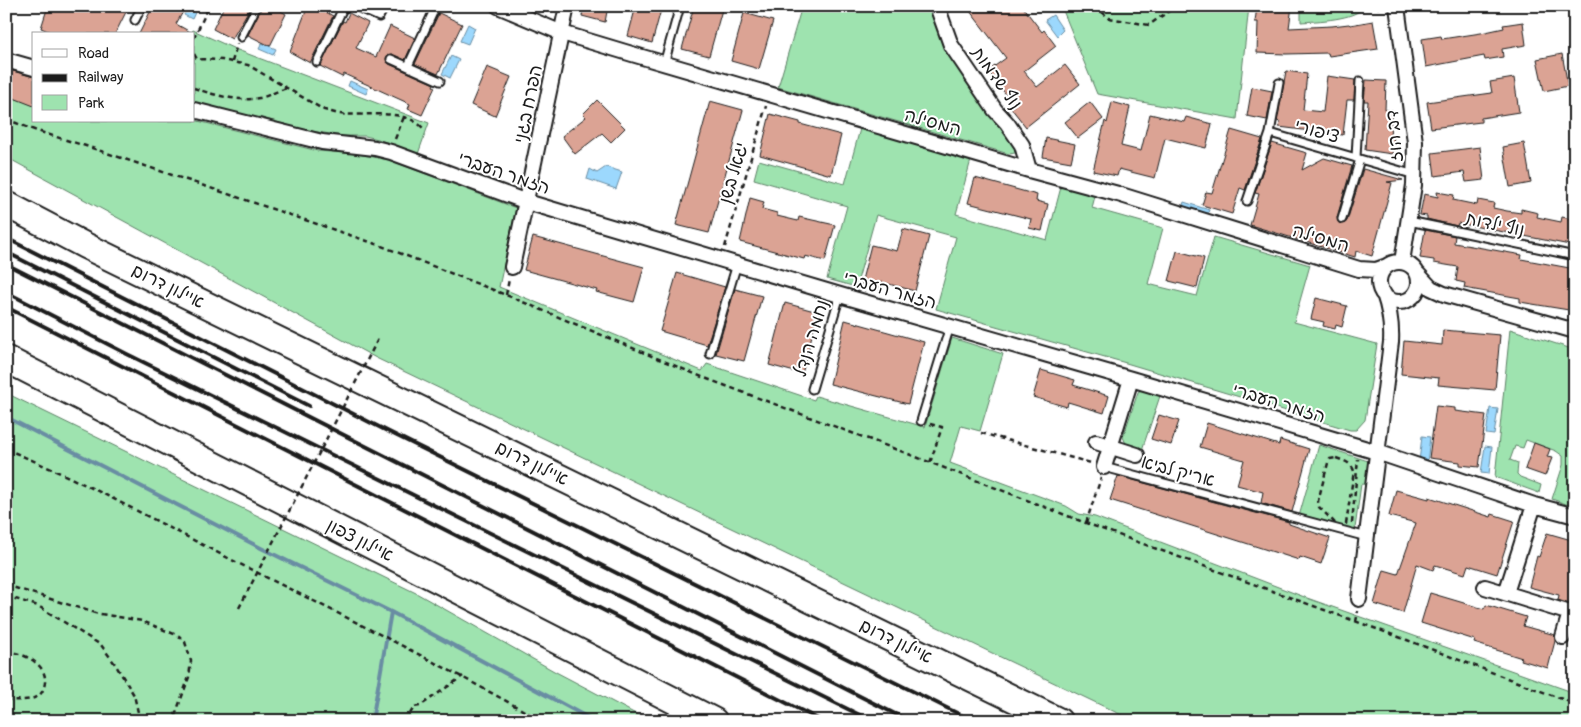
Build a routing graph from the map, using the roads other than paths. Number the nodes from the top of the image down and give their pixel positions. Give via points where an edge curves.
1 (142, 6) edge
2 (257, 6) edge
3 (344, 6) edge
4 (355, 6) edge
5 (385, 6) edge
6 (436, 6) edge
7 (498, 6) edge
8 (567, 6) edge
9 (680, 6) edge
10 (937, 6) edge
11 (1397, 6) edge
12 (135, 20) dead end
13 (562, 32) junction
14 (242, 37) road end
15 (391, 59) dead end
16 (6, 60) edge
17 (317, 62) dead end
18 (664, 64) junction
19 (408, 66) junction
20 (32, 67) edge
21 (440, 81) dead end
22 (1360, 81) dead end
23 (1278, 83) dead end
24 (195, 110) edge
25 (1270, 133) junction
26 (1358, 158) junction
27 (1029, 170) junction
28 (1415, 175) junction
29 (1247, 201) dead end
30 (527, 202) junction
31 (6, 204) edge
32 (1342, 219) dead end
33 (1409, 222) junction
34 (1575, 256) edge
35 (1402, 262) junction
36 (737, 264) junction
37 (1386, 266) junction
38 (512, 268) dead end
39 (1359, 269) junction
40 (1418, 274) junction
41 (1382, 292) junction
42 (1444, 294) junction
43 (840, 295) junction
44 (1410, 298) junction
45 (950, 326) junction
46 (1575, 331) edge
47 (1391, 342) junction
48 (710, 354) dead end
49 (6, 359) edge
50 (1132, 378) junction
51 (812, 389) dead end
52 (921, 421) road end
53 (1096, 442) dead end
54 (1110, 447) junction
55 (1378, 452) junction
56 (1137, 455) dead end
57 (1104, 467) joint
58 (1534, 504) junction
59 (1575, 516) edge
60 (1367, 537) junction
61 (1485, 587) dead end
62 (1506, 593) junction
63 (1359, 599) dead end
64 (1563, 637) dead end
65 (714, 721) edge
66 (1060, 721) edge

1 - 12 lane
2 - 14 lane
3 - 17 lane
4 - 5 lane via 379,18
6 - 19 lane
7 - 13 street, המסילה
8 - 13 street, הפרח בגני
9 - 18 lane
10 - 27 street, נוף שדמות via 951,45 1022,144
11 - 28 street, דב הוז via 1415,142
13 - 18 street, המסילה
13 - 30 street, הפרח בגני
15 - 19 lane
16 - 20 street
18 - 27 street, המסילה
19 - 21 lane
22 - 26 lane, ציפורי
23 - 25 lane, ציפורי
24 - 30 street, הזמר העברי via 322,142 391,152
25 - 26 lane, ציפורי
25 - 29 lane, ציפורי
26 - 28 lane, ציפורי
26 - 32 lane, ציפורי
27 - 39 street, המסילה via 1118,194
28 - 33 street, דב הוז
30 - 36 street, הזמר העברי
30 - 38 street, הפרח בגני
31 - 66 highway, איילון דרום
33 - 34 lane, נוף ילדות
33 - 35 street, דב הוז
35 - 37 street
35 - 40 street via 1410,264
36 - 43 street, הזמר העברי
36 - 48 lane
37 - 39 street, המסילה via 1376,270
37 - 41 street via 1380,276
39 - 41 street, המסילה via 1374,280
40 - 42 street via 1431,288
40 - 44 street via 1419,287
41 - 44 street via 1394,301
41 - 47 street via 1389,307
42 - 44 street
42 - 46 street
43 - 45 street, הזמר העברי
43 - 51 lane, נחמה הנדל
44 - 47 street via 1401,310
45 - 50 street, הזמר העברי
45 - 52 lane
47 - 55 street
49 - 65 highway, איילון צפון
50 - 54 street
50 - 55 street, הזמר העברי
53 - 54 street
54 - 56 street
54 - 57 street
55 - 58 street, הזמר העברי
55 - 60 street
57 - 60 lane, אריק לביא
58 - 59 street, הזמר העברי
58 - 62 street
60 - 63 street
61 - 62 street
62 - 64 street via 1570,613

